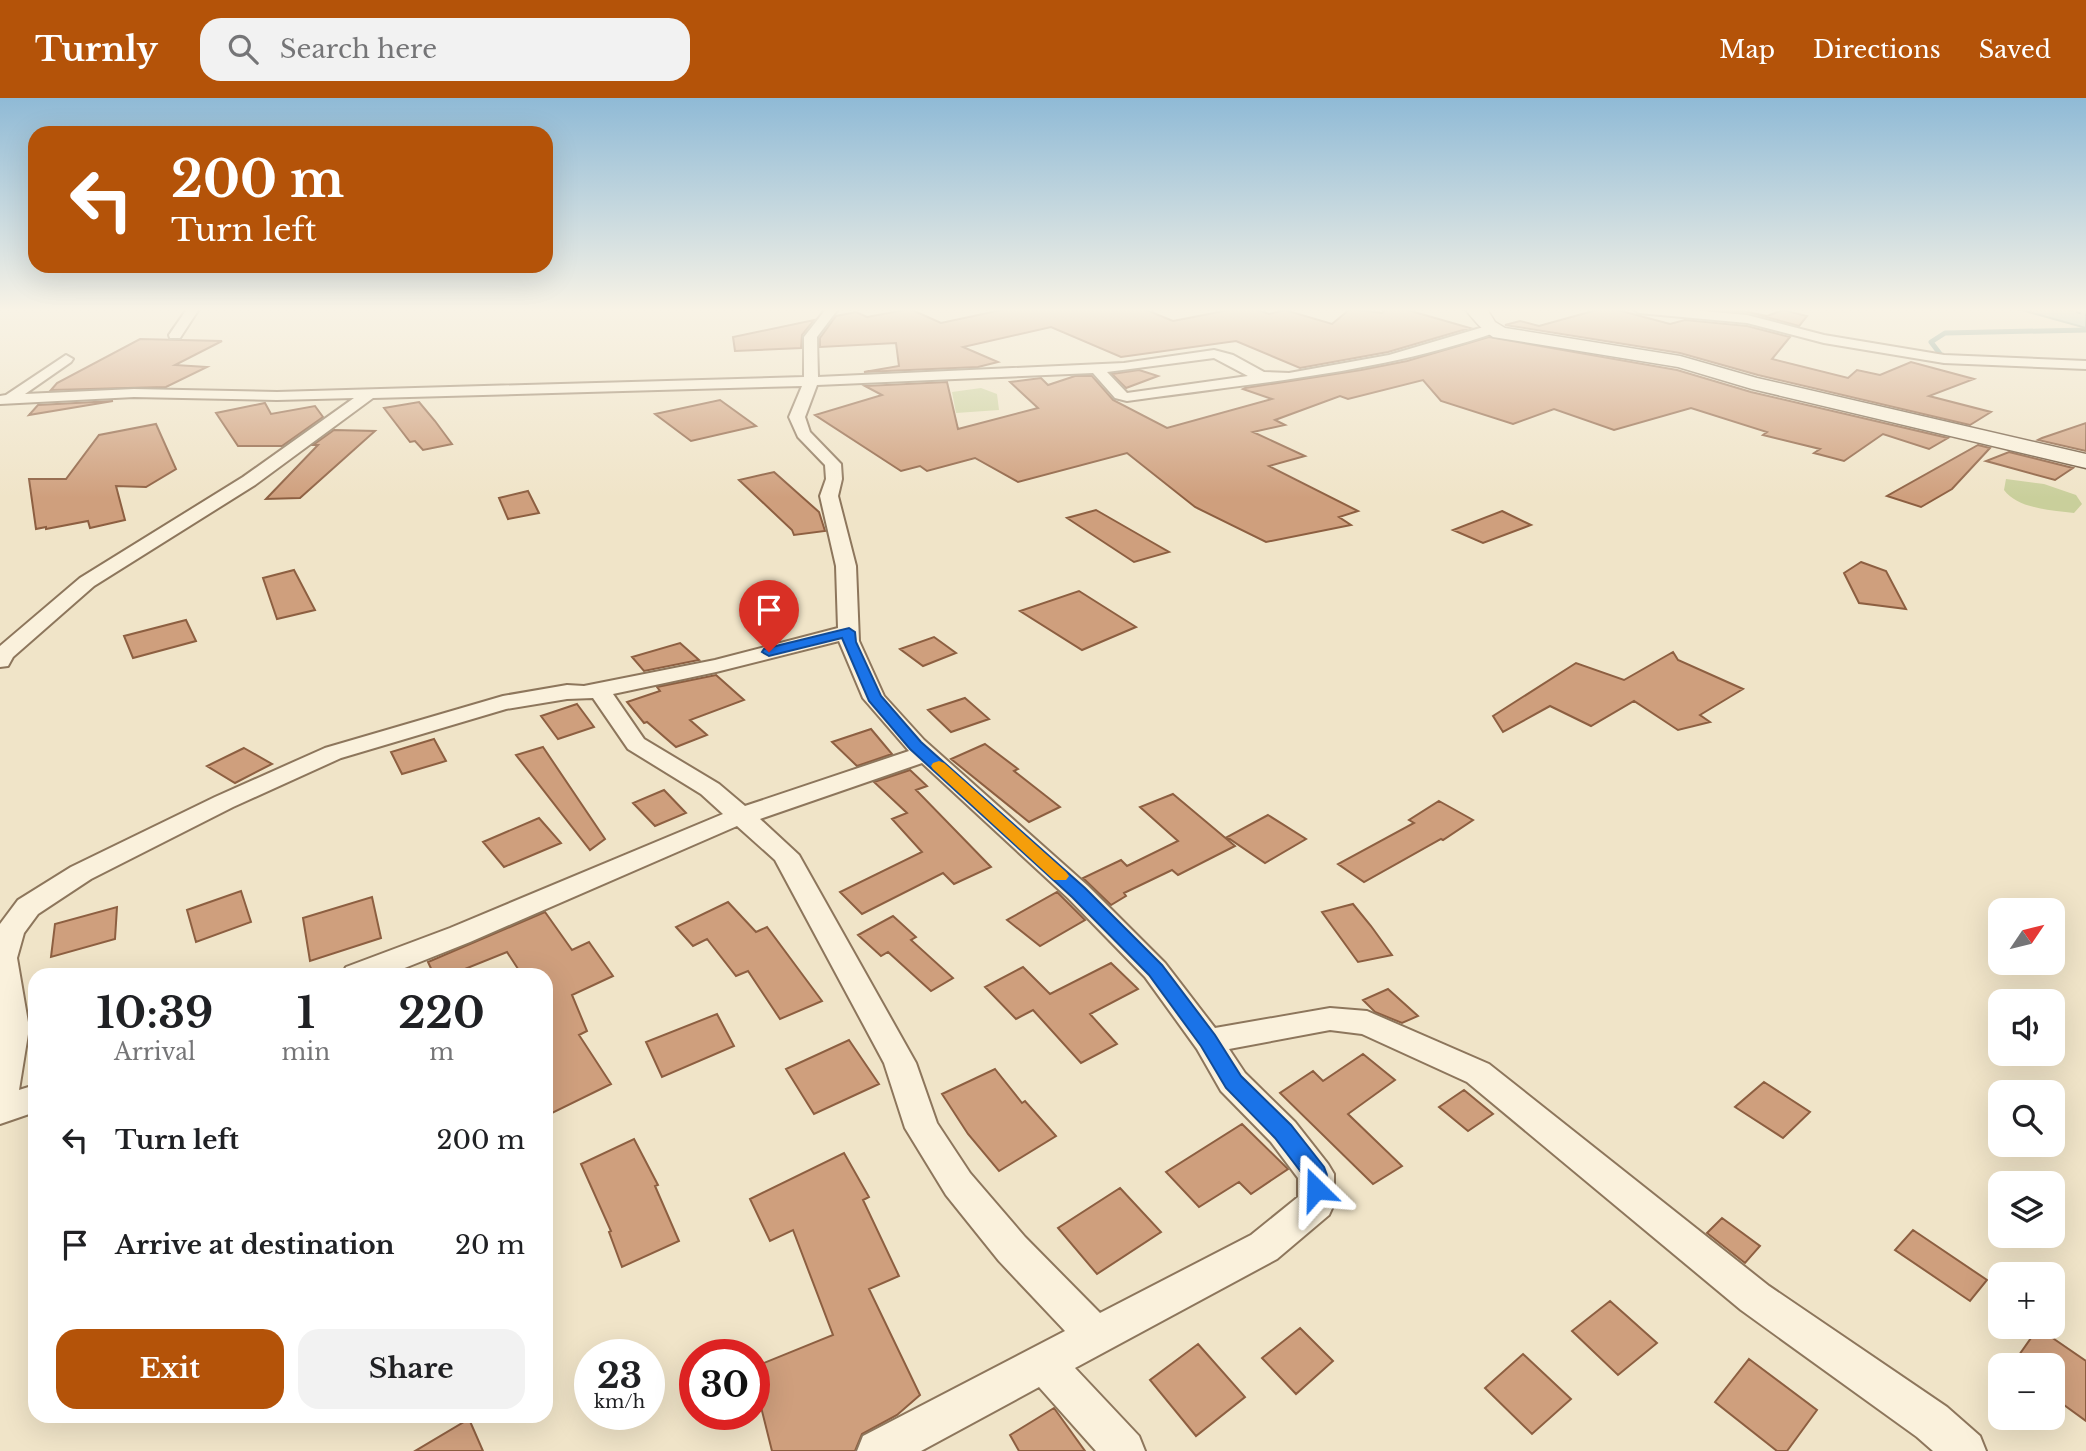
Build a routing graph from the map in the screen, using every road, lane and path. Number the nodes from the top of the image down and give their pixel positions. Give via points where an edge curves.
1 (46, 372) edge
2 (811, 372) edge
3 (1005, 372) edge
4 (1100, 372) edge
5 (1252, 372) edge
6 (1320, 372) edge
7 (1715, 372) edge
8 (1269, 377) junction
9 (811, 381) junction
10 (369, 394) junction
11 (36, 396) junction
12 (5, 399) edge
13 (5, 415) dead end
14 (2086, 461) edge
15 (849, 632) junction
16 (0, 662) edge
17 (599, 690) junction
18 (925, 754) junction
19 (741, 816) junction
20 (5, 931) edge
21 (375, 968) edge
22 (1208, 1041) junction
23 (28, 1100) edge
24 (0, 1108) edge
25 (1096, 1336) junction
26 (1043, 1363) junction
27 (878, 1451) edge
28 (1124, 1451) edge
29 (1965, 1451) edge

1 - 12 street
2 - 9 street
3 - 9 street
4 - 8 street via 1127,397
5 - 8 street
6 - 8 street
7 - 14 main road
9 - 10 street
9 - 15 street via 797,417 803,434 833,464 829,496 846,566
10 - 11 street
10 - 16 street via 249,481 87,582
11 - 12 street
11 - 13 street
15 - 17 street
15 - 18 street via 849,642 874,698
17 - 19 street via 636,744 710,789
17 - 20 street via 503,703 333,753 81,873 28,907
18 - 19 street
18 - 22 street via 1078,892 1155,970
19 - 21 street
19 - 25 street via 786,855 900,1063 922,1128 958,1184 1012,1249
20 - 24 street via 2,958 13,1028
22 - 25 street via 1233,1082 1283,1132 1316,1174 1316,1204 1265,1247
22 - 29 street via 1330,1018 1367,1023 1478,1073 1755,1298
23 - 24 street
25 - 26 street
26 - 27 street
26 - 28 street

